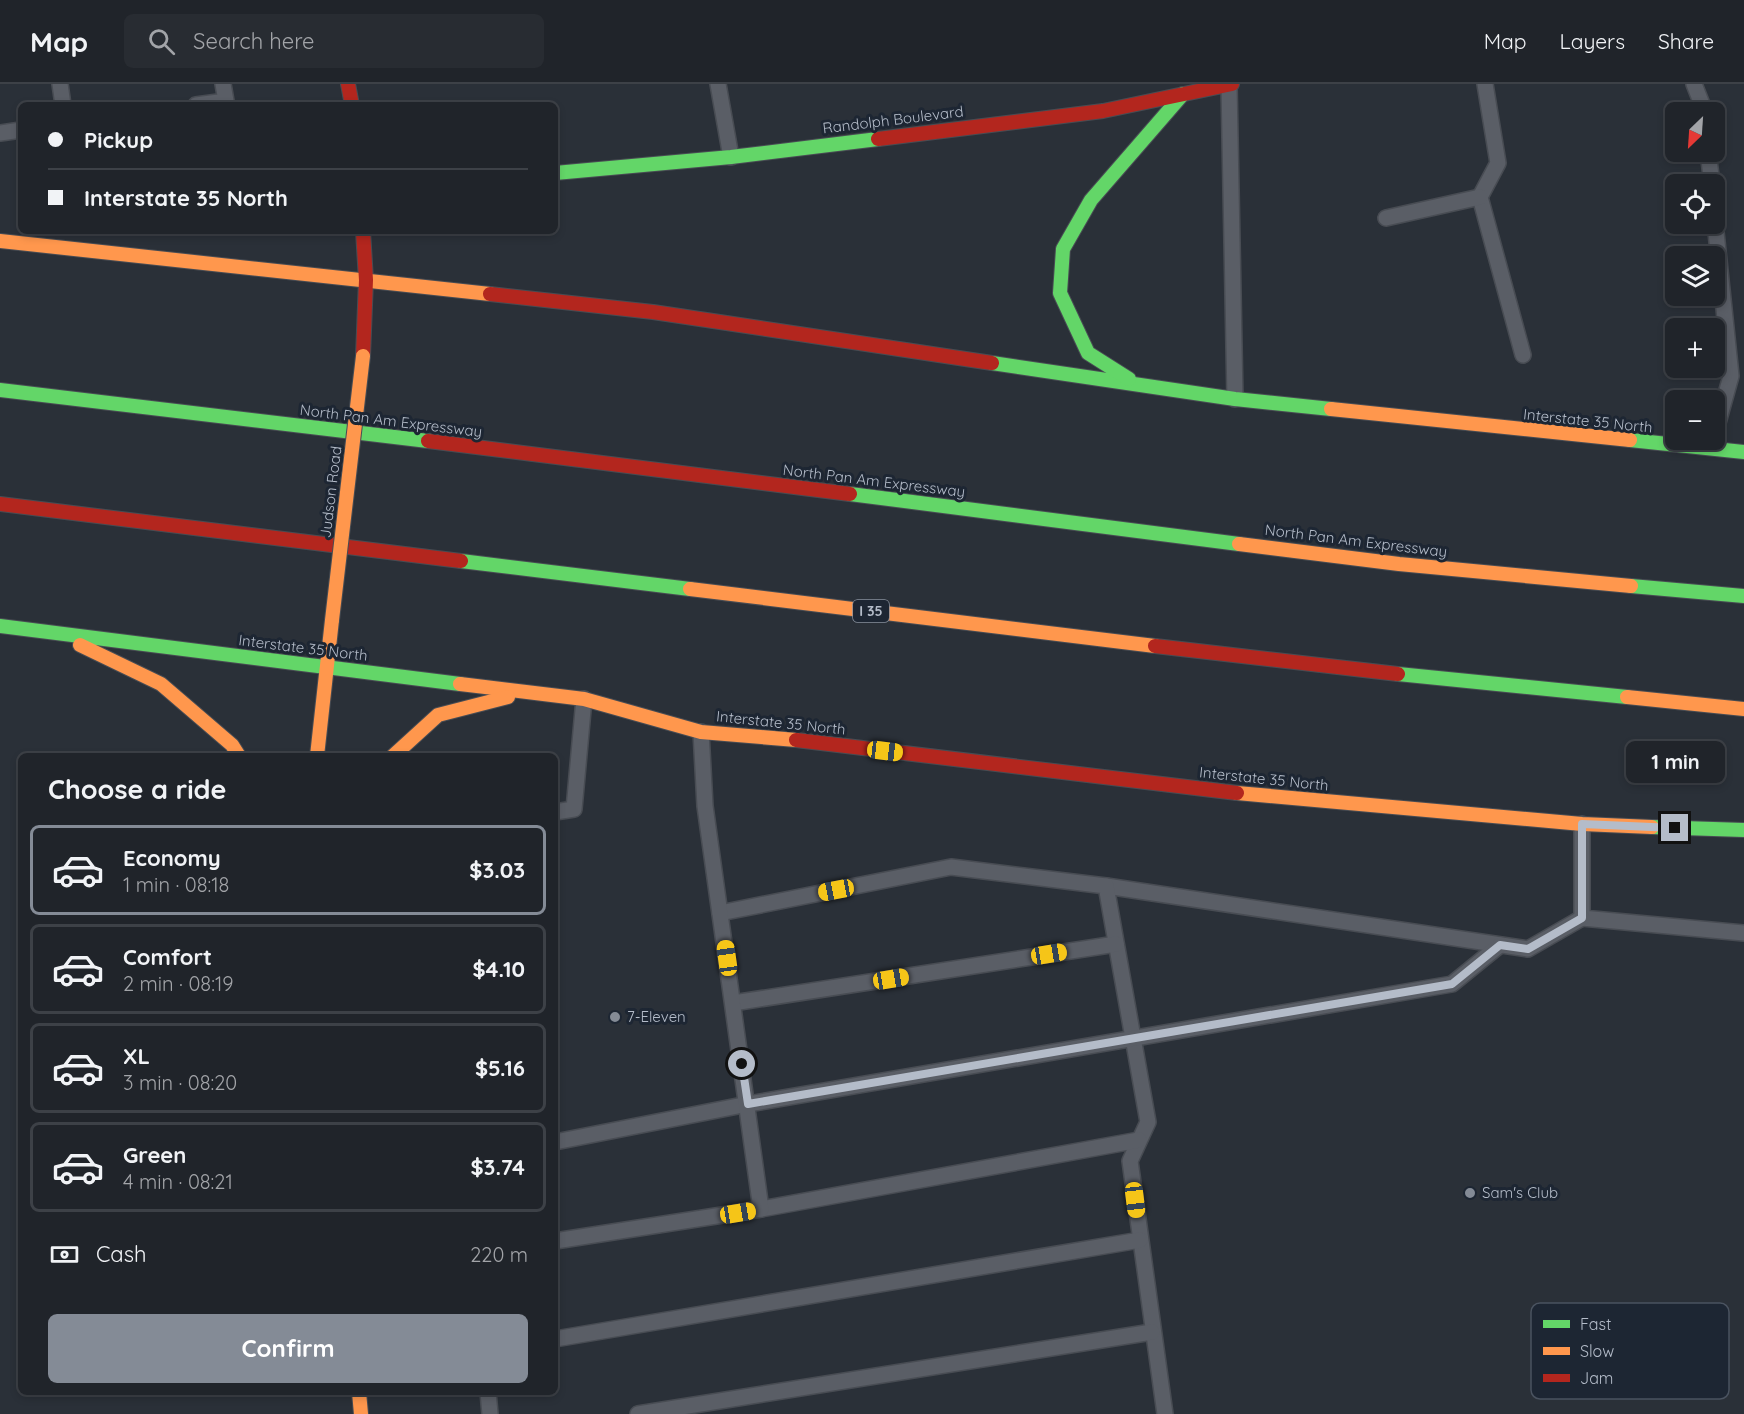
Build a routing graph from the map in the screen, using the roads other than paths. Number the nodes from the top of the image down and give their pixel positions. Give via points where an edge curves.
1 (60, 84) edge
2 (223, 84) edge
3 (348, 84) edge
4 (718, 84) edge
5 (1231, 84) edge
6 (1485, 84) edge
7 (1694, 84) edge
8 (1181, 89) edge
9 (63, 102) edge
10 (218, 102) edge
11 (351, 102) edge
12 (1700, 102) edge
13 (18, 130) edge
14 (0, 133) edge
15 (731, 157) junction
16 (558, 173) edge
17 (1480, 197) junction
18 (1386, 218) dead end
19 (363, 234) edge
20 (1716, 234) edge
21 (0, 241) edge
22 (366, 280) junction
23 (1523, 355) dead end
24 (0, 384) edge
25 (1138, 385) junction
26 (0, 390) edge
27 (1725, 398) edge
28 (1235, 399) junction
29 (72, 400) junction
30 (1665, 439) edge
31 (1725, 447) edge
32 (1744, 453) edge
33 (0, 504) edge
34 (1744, 596) edge
35 (0, 626) edge
36 (51, 632) junction
37 (326, 668) junction
38 (525, 692) junction
39 (584, 699) junction
40 (1744, 709) edge
41 (701, 732) junction
42 (238, 753) edge
43 (317, 753) edge
44 (396, 753) edge
45 (558, 812) edge
46 (1582, 824) junction
47 (1744, 830) edge
48 (1106, 886) junction
49 (720, 912) junction
50 (1582, 918) junction
51 (1744, 933) edge
52 (1116, 944) junction
53 (1500, 945) junction
54 (733, 1003) junction
55 (1134, 1040) junction
56 (748, 1104) junction
57 (1139, 1140) junction
58 (558, 1141) edge
59 (761, 1209) junction
60 (1140, 1240) junction
61 (558, 1241) edge
62 (1152, 1332) junction
63 (558, 1338) edge
64 (359, 1395) edge
65 (488, 1395) edge
66 (361, 1414) edge
67 (490, 1414) edge
68 (638, 1414) edge
69 (1165, 1414) edge

1 - 9 lane
2 - 10 lane via 226,101
3 - 11 main road
4 - 15 lane
5 - 8 main road, Randolph Boulevard
5 - 28 lane
6 - 17 lane via 1498,163
7 - 12 lane
8 - 15 main road, Randolph Boulevard via 1103,111
8 - 25 main road via 1091,200 1063,249 1060,293 1088,352
13 - 14 lane
15 - 16 main road, Randolph Boulevard
17 - 18 lane
17 - 23 lane
19 - 22 main road, Judson Road
20 - 27 lane via 1731,376
21 - 22 main road, Interstate 35 North
22 - 25 main road, Interstate 35 North via 653,312
22 - 37 main road, Judson Road, bridge via 363,356
24 - 29 main road
25 - 28 main road, Interstate 35 North
26 - 29 main road, North Pan Am Expressway
28 - 30 main road, Interstate 35 North
29 - 34 main road, North Pan Am Expressway via 1399,564
31 - 32 main road, Interstate 35 North
33 - 40 main road, I 35 via 1346,669
35 - 36 main road, Interstate 35 North
36 - 37 main road, Interstate 35 North
36 - 42 main road via 161,684
37 - 38 main road, Interstate 35 North
37 - 43 main road, Judson Road
38 - 39 main road, Interstate 35 North
38 - 44 main road via 438,715
39 - 41 main road, Interstate 35 North
39 - 45 lane via 574,809
41 - 46 main road, Interstate 35 North via 746,734 1301,801
41 - 49 lane via 705,806
46 - 47 main road, Interstate 35 North
46 - 50 lane
48 - 49 lane via 951,867
48 - 52 lane
48 - 53 lane
49 - 54 lane
50 - 51 lane
50 - 53 lane via 1528,949
52 - 54 lane
52 - 55 lane
53 - 55 lane via 1452,984
54 - 56 lane
55 - 56 lane
55 - 57 lane via 1148,1122
56 - 58 lane
56 - 59 lane
57 - 59 lane
57 - 60 lane via 1130,1161
59 - 61 lane
60 - 62 lane
60 - 63 lane
62 - 68 lane
62 - 69 lane
64 - 66 main road
65 - 67 lane

